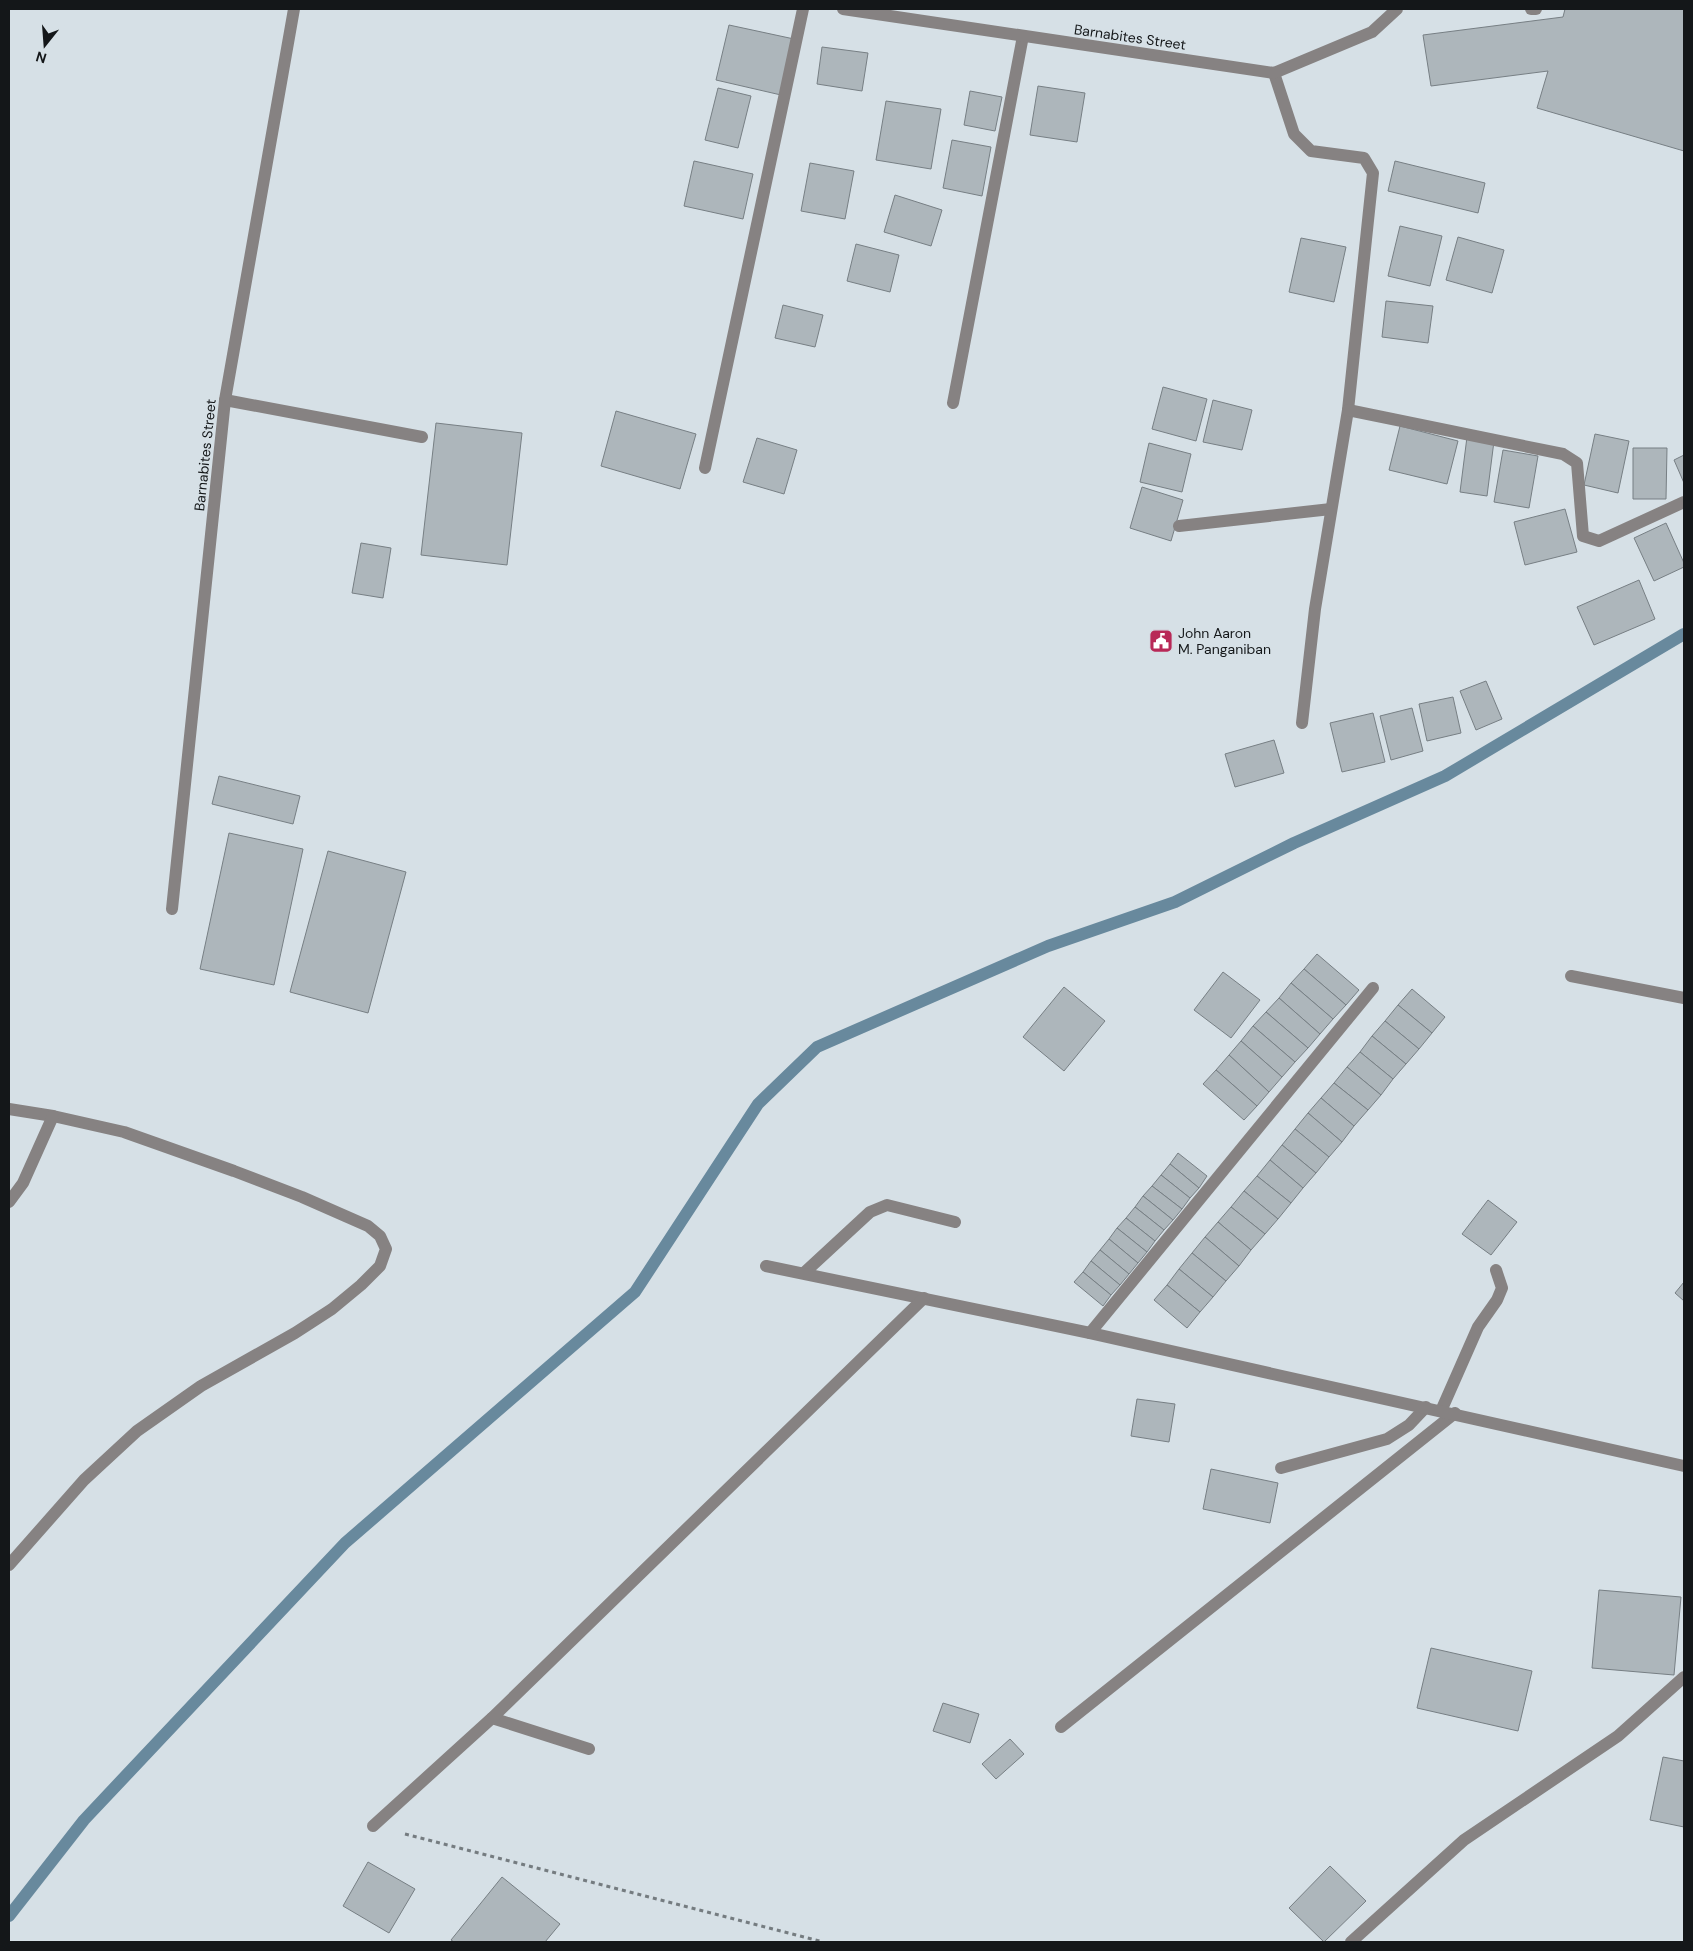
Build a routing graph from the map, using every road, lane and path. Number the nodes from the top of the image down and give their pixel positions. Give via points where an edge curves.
1 (294, 9) edge
2 (803, 9) edge
3 (843, 9) edge
4 (1397, 9) edge
5 (1532, 9) edge
6 (1536, 9) edge
7 (1023, 36) junction
8 (1274, 72) junction
9 (225, 400) junction
10 (953, 402) dead end
11 (1348, 410) junction
12 (422, 437) dead end
13 (705, 468) dead end
14 (1684, 502) edge
15 (1331, 509) junction
16 (1179, 526) dead end
17 (1302, 723) dead end
18 (172, 909) dead end
19 (1571, 976) dead end
20 (1373, 988) dead end
21 (1684, 998) edge
22 (9, 1109) edge
23 (53, 1116) junction
24 (9, 1202) edge
25 (955, 1222) dead end
26 (766, 1266) dead end
27 (1496, 1270) dead end
28 (804, 1273) junction
29 (924, 1298) junction
30 (1090, 1333) junction
31 (1426, 1407) junction
32 (1442, 1410) junction
33 (1455, 1413) junction
34 (1684, 1466) edge
35 (1280, 1468) dead end
36 (9, 1566) edge
37 (1684, 1677) edge
38 (492, 1718) junction
39 (1061, 1726) dead end
40 (590, 1749) dead end
41 (373, 1826) joint
42 (823, 1942) edge
43 (1351, 1942) edge

1 - 9 street, Barnabites Street
2 - 13 street
3 - 7 street, Barnabites Street
4 - 8 street via 1372,32
5 - 6 street
7 - 8 street, Barnabites Street
7 - 10 street
8 - 11 street via 1294,134 1311,151 1364,158 1374,173
9 - 12 street
9 - 18 street, Barnabites Street
11 - 14 street via 1563,454 1576,463 1583,536 1599,541
11 - 15 street
15 - 16 street
15 - 17 street via 1315,608
19 - 21 street
20 - 30 street
22 - 23 street
23 - 24 street via 23,1183
23 - 36 street via 124,1132 302,1197 368,1226 380,1236 386,1249 380,1266 332,1309 295,1334 201,1386 137,1430 84,1480
25 - 28 street via 887,1205 870,1212
26 - 28 street
27 - 32 street via 1502,1288 1478,1327
28 - 29 street
29 - 30 street
29 - 38 street
30 - 31 street
31 - 32 street
31 - 35 street via 1409,1426 1387,1439
32 - 33 street
33 - 34 street
33 - 39 street
37 - 43 street via 1618,1736 1464,1840
38 - 40 street
38 - 41 street
41 - 42 path

